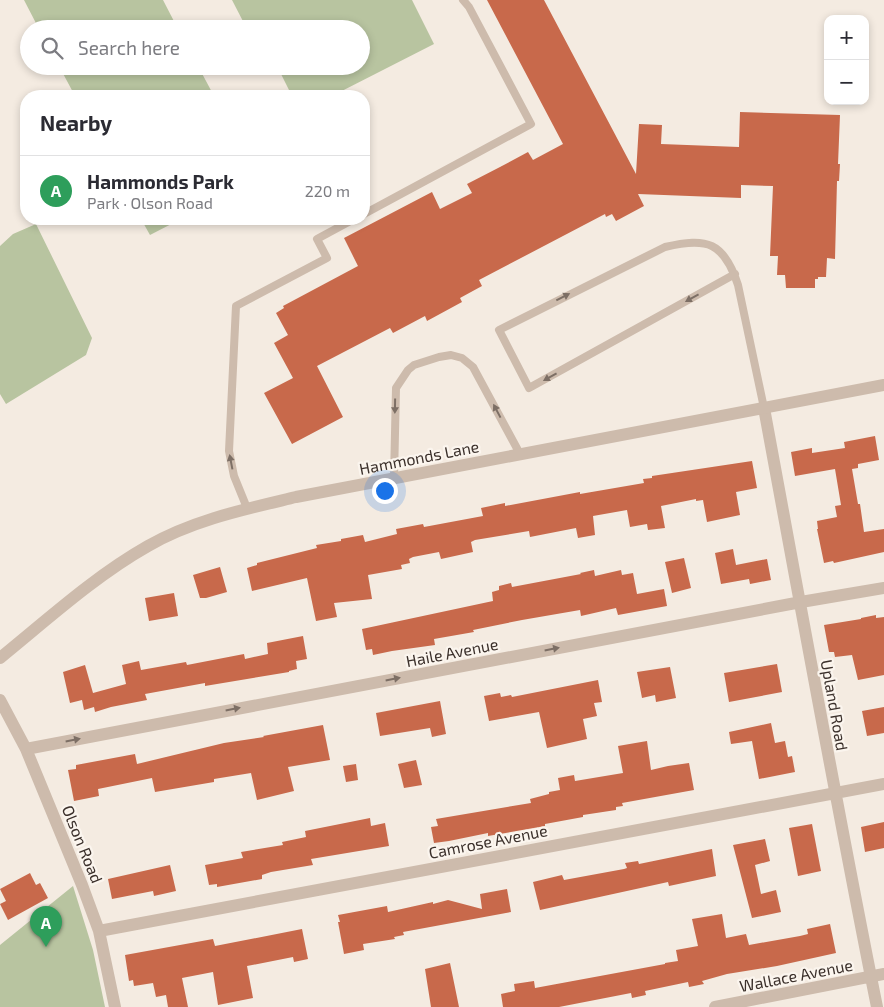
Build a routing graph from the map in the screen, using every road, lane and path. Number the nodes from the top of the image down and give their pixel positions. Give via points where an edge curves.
1 (463, 0) edge
2 (370, 211) edge
3 (343, 225) edge
4 (735, 274) junction
5 (884, 385) edge
6 (764, 408) junction
7 (520, 454) junction
8 (394, 478) junction
9 (247, 508) junction
10 (884, 588) edge
11 (801, 602) junction
12 (0, 658) edge
13 (0, 700) edge
14 (26, 749) junction
15 (884, 784) edge
16 (834, 793) junction
17 (99, 931) junction
18 (884, 974) edge
19 (871, 977) junction
20 (115, 1007) edge
21 (715, 1007) edge
22 (877, 1007) edge

1 - 2 lane via 531,124
9 -> 3 lane via 234,476 229,451 236,306 327,258 317,239
4 -> 4 lane via 528,388 499,330 665,247 697,242 712,246 727,258
4 - 6 lane
5 - 6 street, Hammonds Lane
6 - 7 street, Hammonds Lane
6 - 11 street, Upland Road
7 - 8 street, Hammonds Lane
7 -> 8 lane via 473,367 462,358 451,355 439,357 414,365 396,388
8 - 9 street, Hammonds Lane
9 - 12 street, Hammonds Lane via 191,526 149,545 110,570
10 - 11 street, Haile Avenue
14 -> 11 street, Haile Avenue
11 - 16 street, Upland Road
13 - 14 street, Olson Road
14 - 17 street, Olson Road
15 - 16 street, Camrose Avenue
16 - 17 street, Camrose Avenue
16 - 19 street, Upland Road
17 - 20 street, Olson Road
18 - 19 street, Wallace Avenue
19 - 21 street, Wallace Avenue
19 - 22 street, Upland Road

